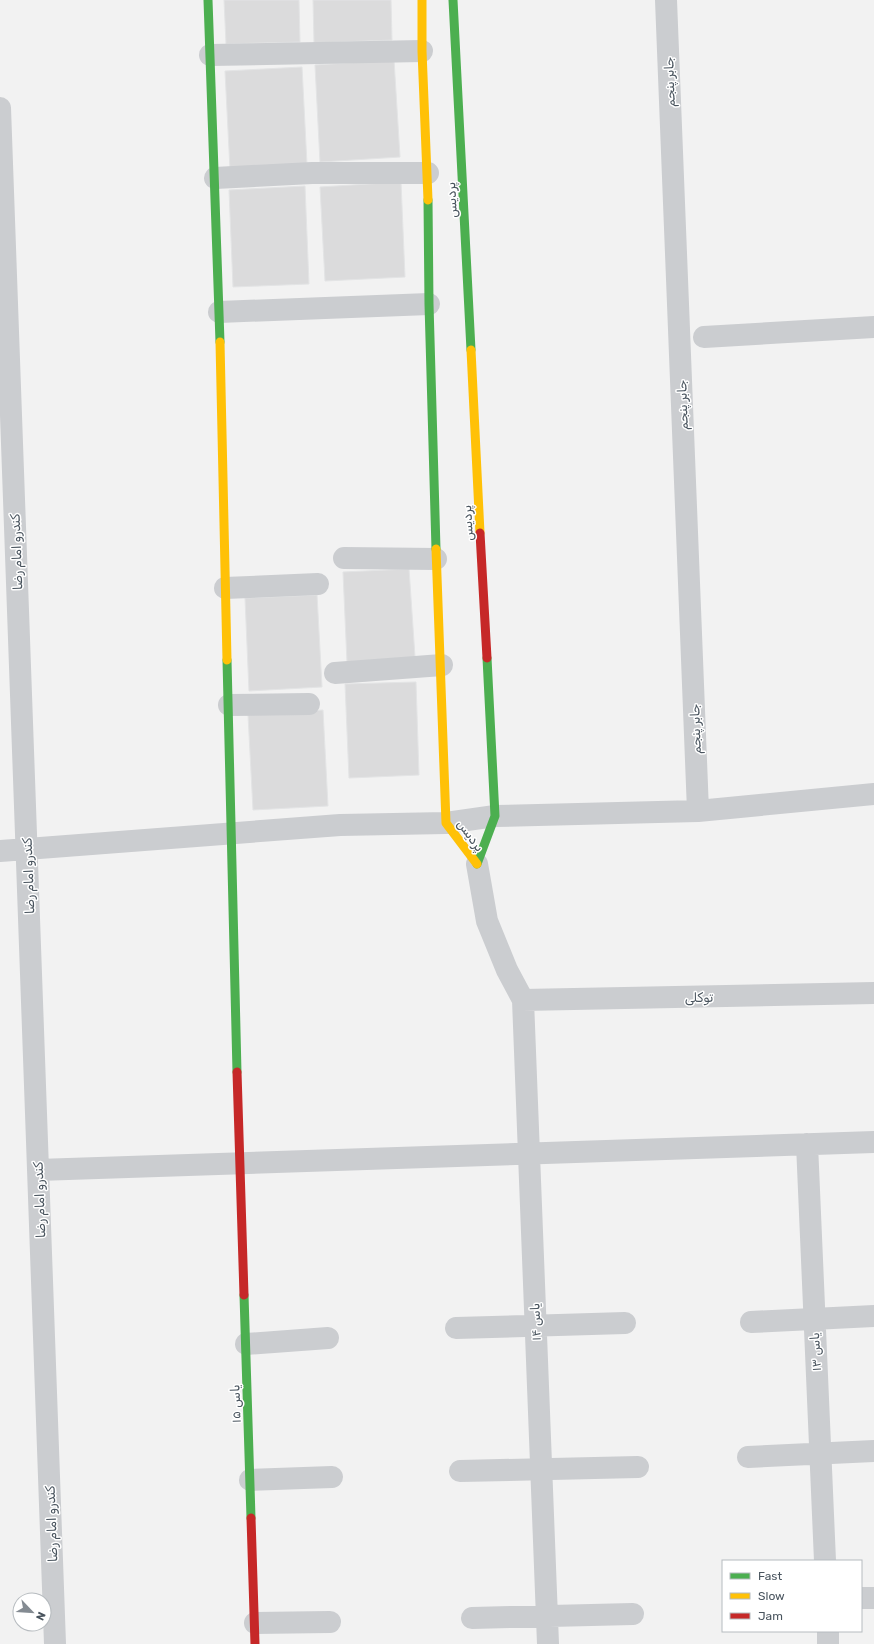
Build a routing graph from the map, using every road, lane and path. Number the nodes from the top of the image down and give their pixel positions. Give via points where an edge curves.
1 (208, 0) edge
2 (422, 0) edge
3 (453, 0) edge
4 (666, 0) edge
5 (422, 51) junction
6 (210, 55) junction
7 (0, 108) edge
8 (428, 173) junction
9 (215, 178) junction
10 (429, 304) junction
11 (220, 312) junction
12 (874, 327) edge
13 (704, 337) dead end
14 (344, 558) dead end
15 (436, 559) junction
16 (318, 584) dead end
17 (225, 588) junction
18 (442, 665) junction
19 (335, 673) dead end
20 (309, 704) dead end
21 (229, 705) junction
22 (874, 794) edge
23 (698, 810) junction
24 (495, 816) junction
25 (446, 823) junction
26 (231, 833) junction
27 (27, 848) junction
28 (0, 851) edge
29 (477, 864) junction
30 (874, 993) edge
31 (523, 1000) junction
32 (874, 1142) edge
33 (807, 1144) junction
34 (529, 1153) junction
35 (239, 1163) junction
36 (38, 1170) junction
37 (874, 1316) edge
38 (814, 1318) junction
39 (751, 1322) dead end
40 (625, 1323) dead end
41 (535, 1326) junction
42 (456, 1328) dead end
43 (328, 1338) dead end
44 (246, 1344) junction
45 (874, 1451) edge
46 (820, 1452) junction
47 (748, 1457) dead end
48 (638, 1467) dead end
49 (541, 1470) junction
50 (460, 1471) dead end
51 (332, 1477) dead end
52 (250, 1480) junction
53 (825, 1560) edge
54 (862, 1598) edge
55 (874, 1598) edge
56 (633, 1614) dead end
57 (546, 1617) junction
58 (472, 1618) dead end
59 (330, 1622) dead end
60 (828, 1632) edge
61 (255, 1634) edge
62 (55, 1644) edge
63 (548, 1644) edge
64 (828, 1644) edge

1 - 6 street, یاس ۱۵
2 - 5 street, پردیس
3 - 24 street, پردیس
4 - 23 street, جابر پنجم
5 - 6 street
5 - 8 street, پردیس
6 - 9 street, یاس ۱۵
7 - 27 street, کندرو امام رضا
8 - 9 street via 312,173
8 - 10 street, پردیس
9 - 11 street, یاس ۱۵
10 - 11 street
10 - 15 street, پردیس
11 - 17 street, یاس ۱۵
12 - 13 street
14 - 15 street
15 - 18 street, پردیس
16 - 17 street
17 - 21 street, یاس ۱۵
18 - 19 street
18 - 25 street, پردیس
20 - 21 street
21 - 26 street, یاس ۱۵
22 - 23 street
23 - 24 street
24 - 25 street
24 - 29 street, پردیس
25 - 26 street via 340,825
25 - 29 street, پردیس
26 - 27 street
26 - 35 street, یاس ۱۵
27 - 28 street
27 - 36 street, کندرو امام رضا
29 - 31 street via 487,921 507,970
30 - 31 street, توکلی
31 - 34 street, یاس ۱۴
32 - 33 street
33 - 34 street
33 - 38 street, یاس ۱۳
34 - 35 street
34 - 41 street, یاس ۱۴
35 - 36 street
35 - 44 street, یاس ۱۵
36 - 62 street, کندرو امام رضا
37 - 38 street
38 - 39 street
38 - 46 street, یاس ۱۳
40 - 41 street
41 - 42 street
41 - 49 street, یاس ۱۴
43 - 44 street
44 - 52 street, یاس ۱۵
45 - 46 street
46 - 47 street
46 - 53 street, یاس ۱۳
48 - 49 street
49 - 50 street
49 - 57 street, یاس ۱۴
51 - 52 street
52 - 61 street, یاس ۱۵
54 - 55 street
56 - 57 street
57 - 58 street
57 - 63 street, یاس ۱۴
59 - 61 street
60 - 64 street

